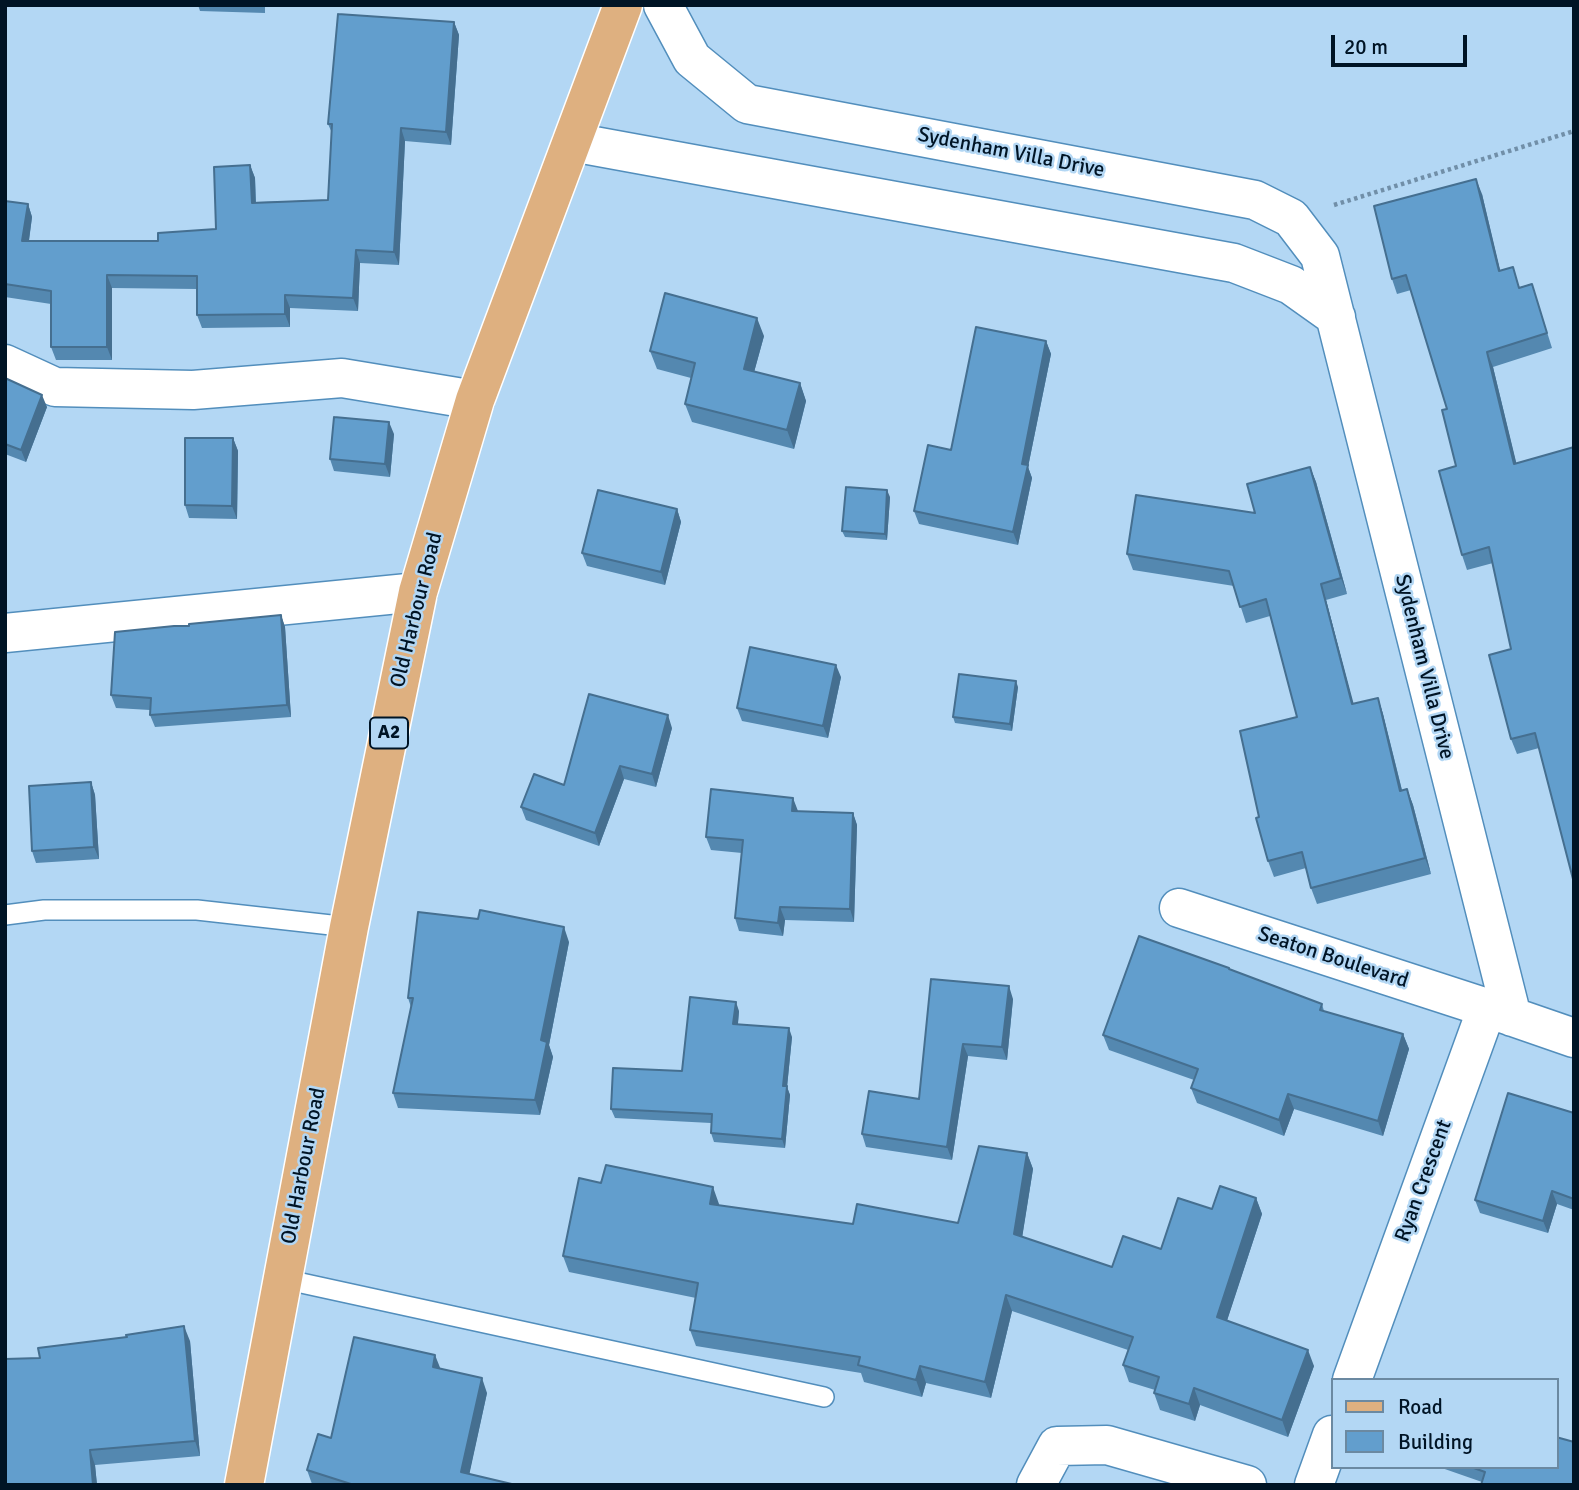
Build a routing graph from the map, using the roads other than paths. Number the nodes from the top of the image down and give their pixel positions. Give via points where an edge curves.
1 (623, 5) edge
2 (663, 5) edge
3 (572, 142) junction
4 (1336, 317) junction
5 (5, 364) edge
6 (475, 400) junction
7 (418, 592) junction
8 (5, 634) edge
9 (1179, 908) dead end
10 (5, 915) edge
11 (349, 927) junction
12 (1499, 1013) junction
13 (1574, 1038) edge
14 (282, 1279) junction
15 (1353, 1378) edge
16 (824, 1396) dead end
17 (1330, 1441) edge
18 (244, 1485) edge
19 (1036, 1485) edge
20 (1247, 1485) edge
21 (1314, 1485) edge

1 - 3 main road, Old Harbour Road / A2
2 - 4 street, Sydenham Villa Drive via 692,59 747,104 1255,200 1291,218 1320,256
3 - 4 street via 1234,263 1291,285
3 - 6 main road, Old Harbour Road / A2
4 - 12 street, Sydenham Villa Drive
5 - 6 street via 55,387 193,390 342,377
6 - 7 main road, Old Harbour Road / A2
7 - 8 street
7 - 11 main road, Old Harbour Road / A2
9 - 12 street, Seaton Boulevard
10 - 11 lane via 44,910 197,910
11 - 14 main road, Old Harbour Road / A2
12 - 13 street, Seaton Boulevard
12 - 15 street, Ryan Crescent
14 - 16 lane
14 - 18 main road, Old Harbour Road / A2
17 - 21 street
19 - 20 street via 1057,1446 1107,1445

